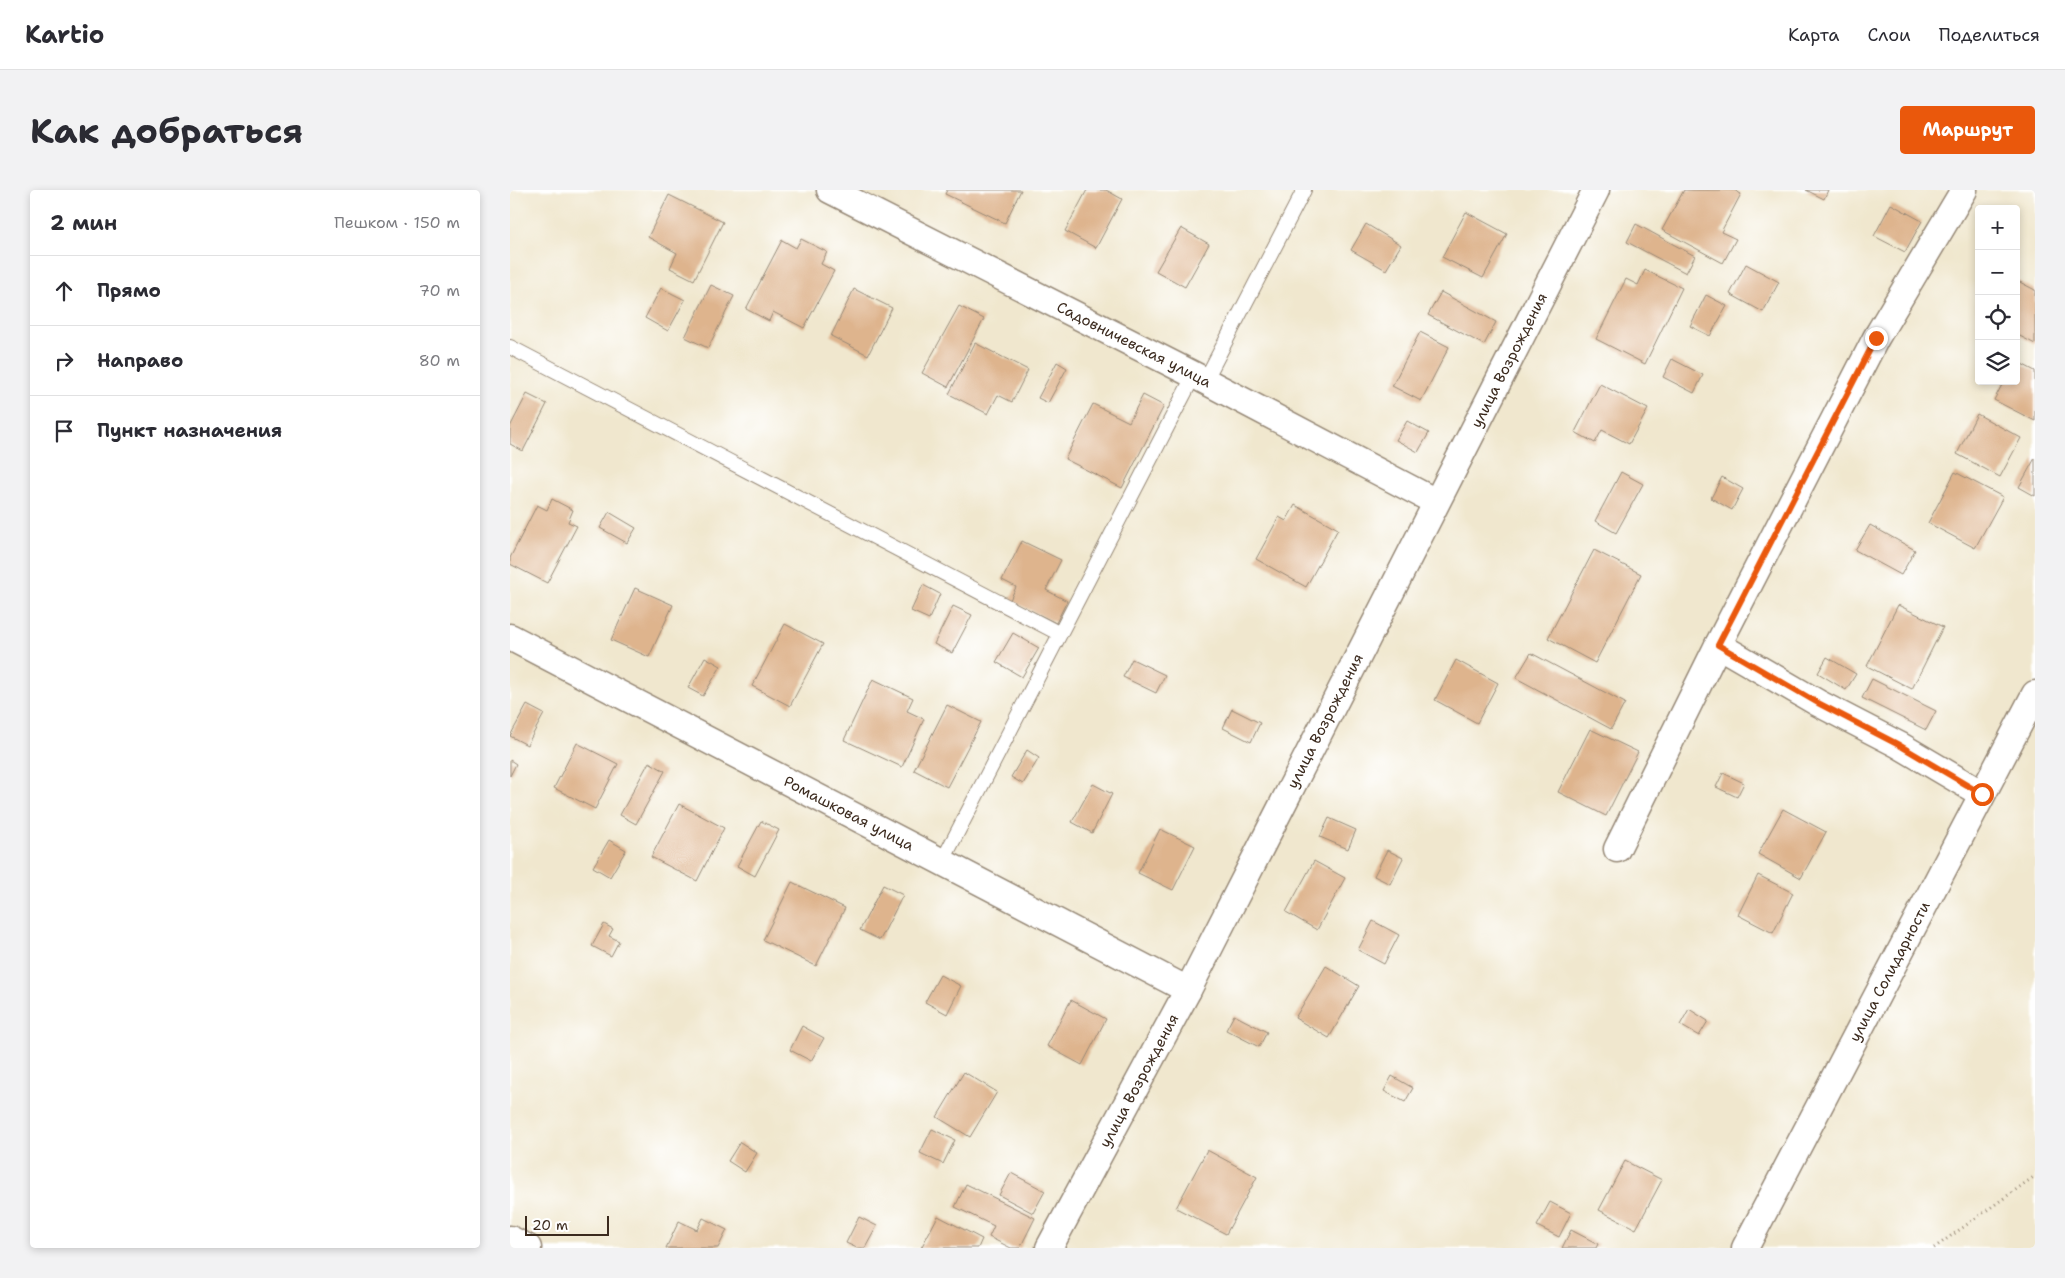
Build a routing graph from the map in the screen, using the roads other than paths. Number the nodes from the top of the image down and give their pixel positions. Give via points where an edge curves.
1 (830, 190) edge
2 (1304, 190) edge
3 (1596, 190) edge
4 (1964, 190) edge
5 (510, 347) edge
6 (1200, 378) junction
7 (1436, 502) junction
8 (1060, 634) junction
9 (510, 636) edge
10 (1718, 645) junction
11 (2035, 694) edge
12 (1982, 794) junction
13 (1617, 849) dead end
14 (942, 862) junction
15 (1188, 990) junction
16 (510, 1239) edge
17 (528, 1248) edge
18 (1049, 1248) edge
19 (1746, 1248) edge

1 - 6 street, Садовничевская улица
2 - 6 lane
3 - 7 street, улица Возрождения
4 - 10 street via 1876,338
5 - 8 lane
6 - 7 street, Садовничевская улица
6 - 8 lane
7 - 15 street, улица Возрождения
8 - 14 lane
9 - 14 street, Ромашковая улица
10 - 12 street
10 - 13 street
11 - 12 street, улица Солидарности
12 - 19 street, улица Солидарности
14 - 15 street, Ромашковая улица
15 - 18 street, улица Возрождения
16 - 17 street

